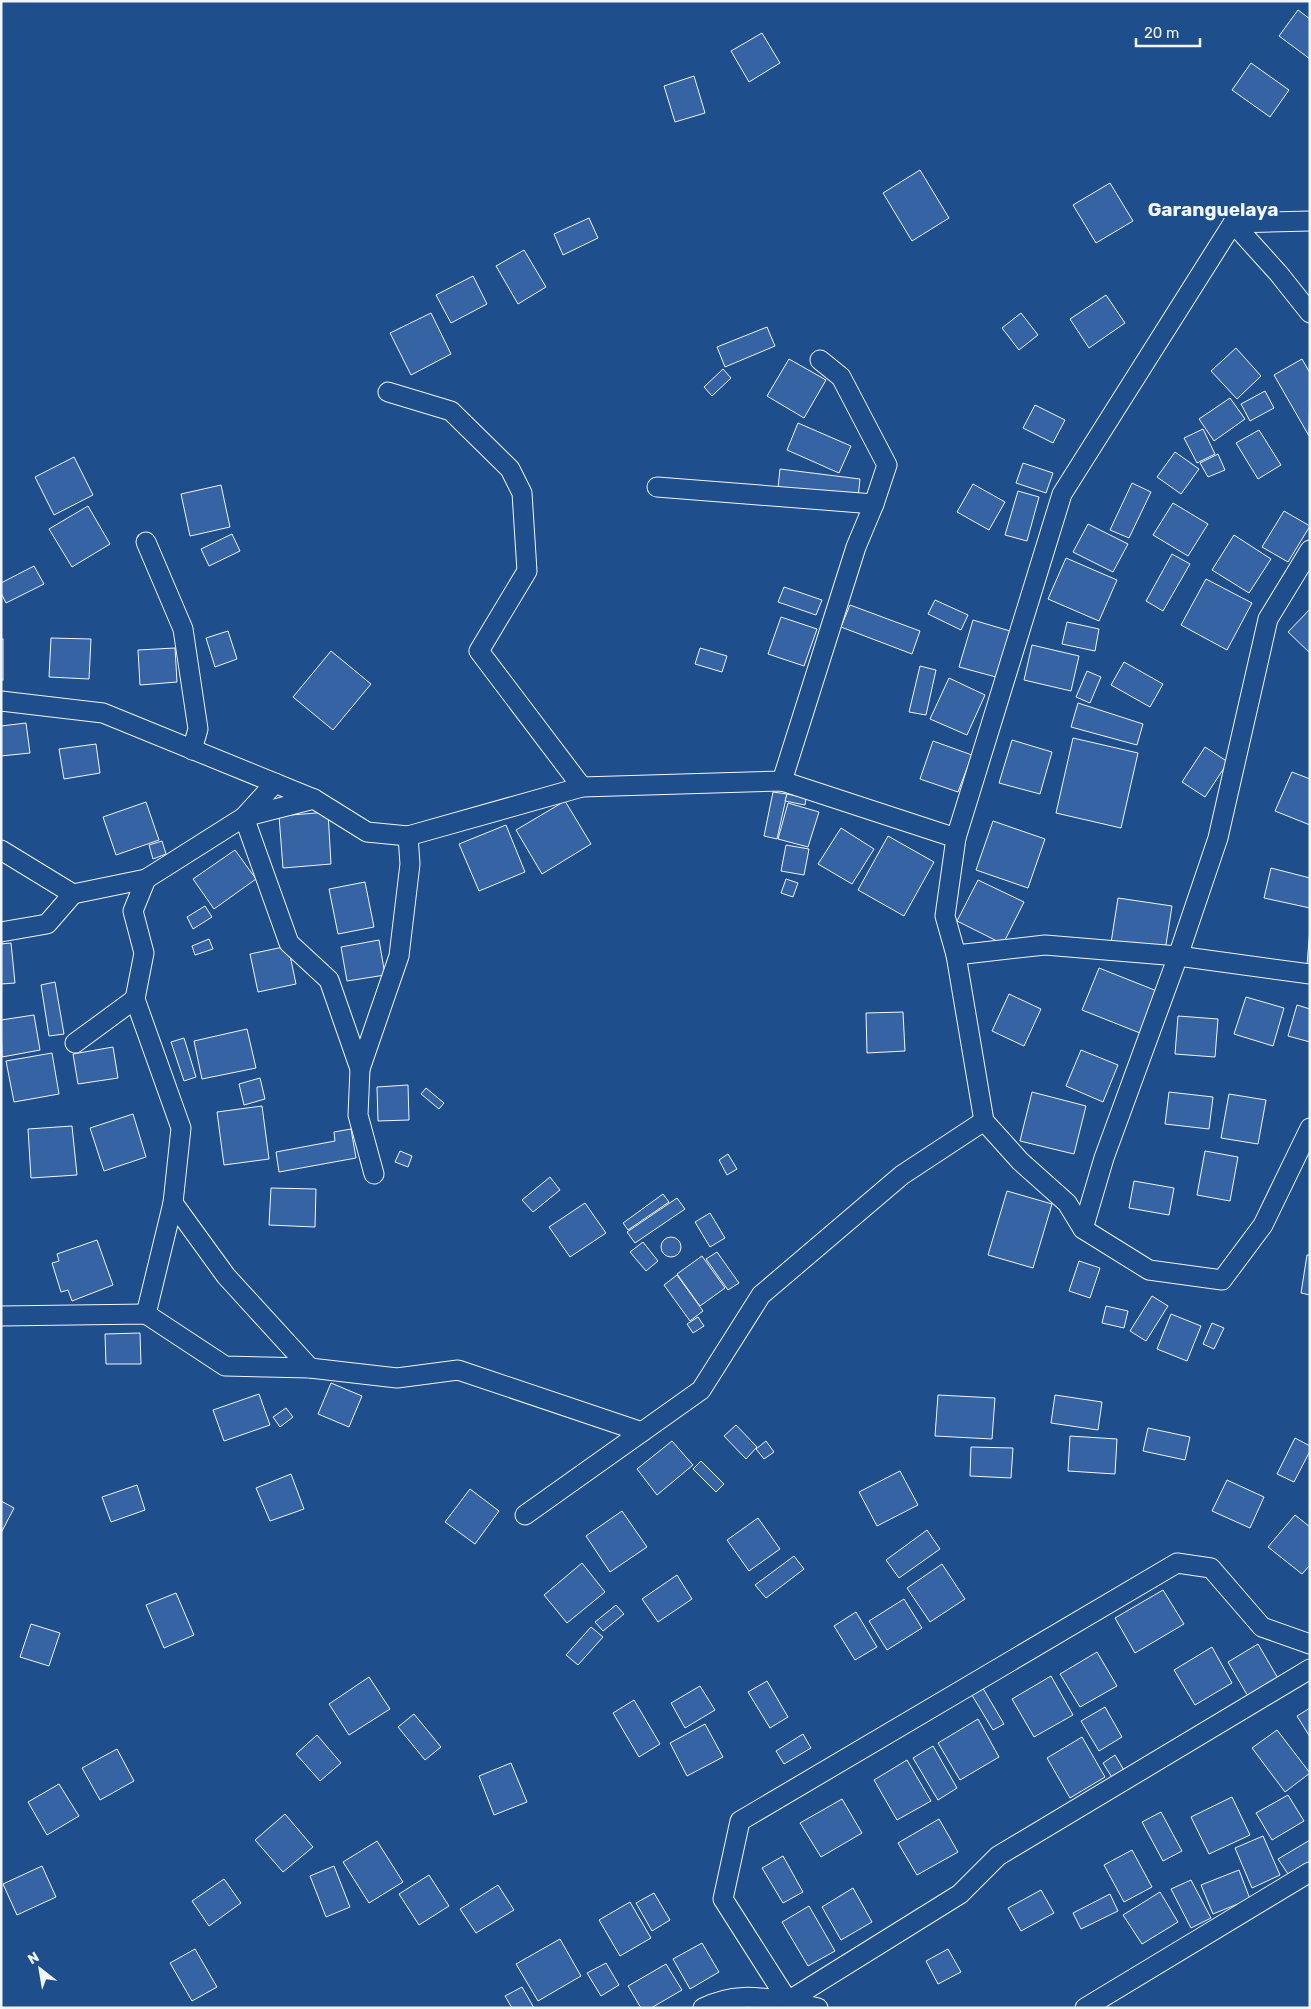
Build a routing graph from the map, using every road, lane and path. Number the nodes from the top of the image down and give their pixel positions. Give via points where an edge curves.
1 (1310, 221) edge
2 (1233, 223) junction
3 (1310, 313) edge
4 (820, 360) dead end
5 (388, 392) dead end
6 (657, 487) dead end
7 (874, 504) junction
8 (146, 542) dead end
9 (1310, 550) edge
10 (1, 701) edge
11 (192, 750) junction
12 (782, 781) junction
13 (275, 783) junction
14 (582, 787) junction
15 (314, 799) junction
16 (244, 817) junction
17 (408, 836) junction
18 (956, 838) junction
19 (1, 850) edge
20 (146, 879) junction
21 (73, 894) junction
22 (1, 932) edge
23 (956, 955) junction
24 (1178, 956) junction
25 (1310, 974) edge
26 (135, 999) junction
27 (75, 1043) dead end
28 (360, 1069) junction
29 (984, 1121) junction
30 (1310, 1128) edge
31 (374, 1174) dead end
32 (173, 1204) junction
33 (1083, 1229) junction
34 (146, 1314) junction
35 (1, 1316) edge
36 (310, 1368) junction
37 (642, 1432) junction
38 (525, 1515) dead end
39 (1310, 1644) edge
40 (1310, 1669) edge
41 (1310, 1872) edge
42 (788, 2002) junction
43 (703, 2008) edge
44 (818, 2008) edge
45 (1085, 2008) edge

1 - 2 street
2 - 3 street
2 - 18 street via 1062,494
4 - 7 street via 841,377 887,465
5 - 14 street via 451,411 510,469 522,493 527,571 479,651
6 - 7 street
7 - 12 street via 856,547
8 - 11 street via 183,629 198,729
9 - 24 street via 1268,619 1218,838
10 - 11 street via 103,713
11 - 13 street
12 - 14 street
12 - 18 street
13 - 15 street
13 - 16 street
14 - 17 street
15 - 16 street
15 - 17 street via 367,832
16 - 20 street
16 - 28 street via 288,943 329,980
17 - 28 street via 410,864 399,956
18 - 23 street via 945,916
19 - 21 street
20 - 21 street
20 - 26 street via 133,911 144,953
21 - 22 street via 47,924
23 - 24 street via 1045,945
23 - 29 street
24 - 25 street
24 - 33 street via 1104,1158
26 - 27 street
26 - 32 street via 181,1128
28 - 31 street via 358,1115
29 - 33 street via 1020,1161 1066,1203
29 - 37 street via 902,1175 761,1296 701,1390
30 - 33 street via 1263,1225 1222,1280 1149,1270
32 - 34 street
32 - 36 street via 226,1276
34 - 35 street
34 - 36 street via 225,1366
36 - 37 street via 397,1378 458,1370
37 - 38 street
39 - 42 street via 1262,1628 1211,1568 1177,1563 740,1821 723,1900
40 - 42 street via 998,1856 960,1894
41 - 45 street
42 - 43 street via 752,1996 716,2002
42 - 44 street

